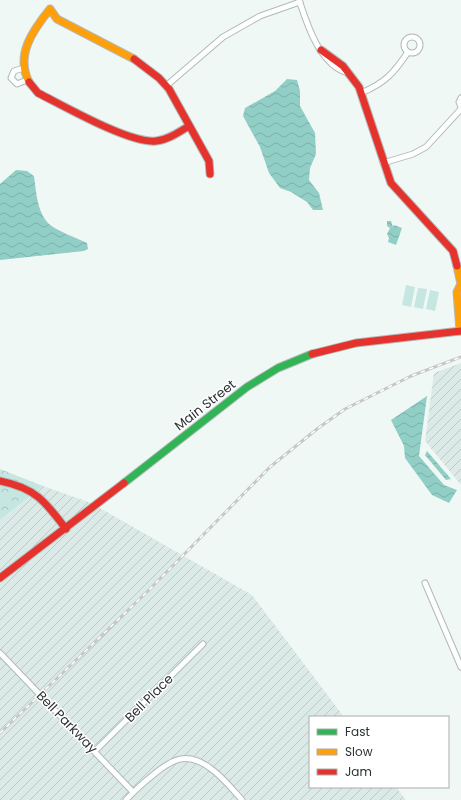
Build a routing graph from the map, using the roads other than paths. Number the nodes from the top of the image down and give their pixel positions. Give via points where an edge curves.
1 (300, 1) edge
2 (321, 50) joint
3 (408, 52) dead end
4 (24, 68) junction
5 (27, 80) junction
6 (166, 86) junction
7 (361, 93) junction
8 (461, 98) edge
9 (461, 108) edge
10 (189, 126) junction
11 (383, 163) junction
12 (210, 174) dead end
13 (461, 284) edge
14 (460, 331) edge
15 (0, 481) edge
16 (66, 529) junction
17 (0, 578) edge
18 (425, 583) dead end
19 (203, 644) dead end
20 (0, 653) edge
21 (461, 667) edge
22 (95, 751) junction
23 (133, 792) junction
24 (126, 800) edge
25 (242, 800) edge

1 - 2 street via 308,26
1 - 6 street via 260,16 229,33
2 - 7 street via 343,66
3 - 7 street via 386,80
4 - 5 street
4 - 5 street via 14,71 11,78 17,84
4 - 6 street via 28,40 50,9 58,19 136,62
5 - 10 street via 38,93 130,138 161,142
6 - 10 street
7 - 11 street
8 - 9 street
9 - 11 street via 420,151
10 - 12 street via 209,161
11 - 13 street via 395,189 453,251
13 - 14 street via 457,292
14 - 16 street, Main Street via 363,343 320,352 274,370 247,387
15 - 16 street via 21,485 36,492
16 - 17 street, Main Street
18 - 21 street
19 - 22 street, Bell Place
20 - 22 street, Bell Parkway
22 - 23 street, Bell Parkway
23 - 24 street
23 - 25 street via 165,765 186,758 210,768

